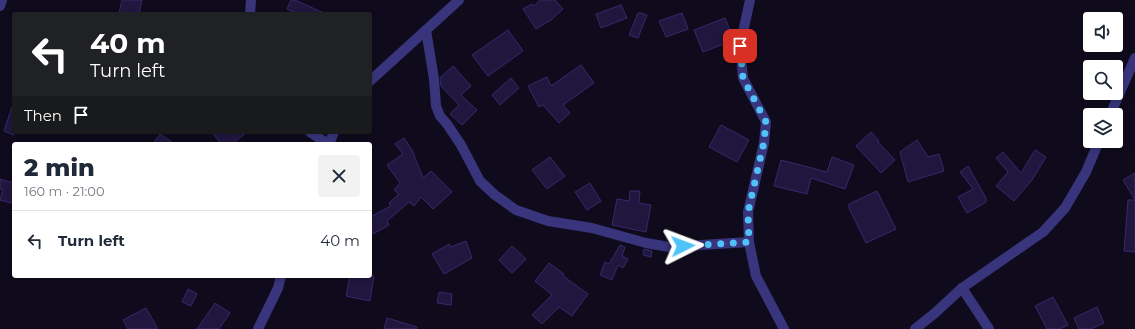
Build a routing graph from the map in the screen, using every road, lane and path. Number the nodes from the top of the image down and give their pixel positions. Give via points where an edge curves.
1 (2, 0) edge
2 (251, 0) edge
3 (459, 0) edge
4 (750, 0) edge
5 (0, 6) edge
6 (250, 12) edge
7 (426, 30) junction
8 (1135, 58) edge
9 (372, 79) edge
10 (1113, 108) edge
11 (313, 134) edge
12 (326, 142) edge
13 (1096, 148) edge
14 (749, 242) junction
15 (280, 278) edge
16 (962, 288) junction
17 (258, 329) edge
18 (784, 329) edge
19 (915, 329) edge
20 (989, 329) edge

1 - 5 street
2 - 6 street
3 - 7 street
4 - 14 street via 740,46 743,78 766,122 748,212
7 - 9 street
7 - 14 street via 436,106 440,116 461,145 480,181 516,210 548,221 592,228 669,247
8 - 10 street
11 - 12 street
13 - 16 street via 1066,208 1043,232
14 - 18 street via 756,276
15 - 17 street
16 - 19 street
16 - 20 street

